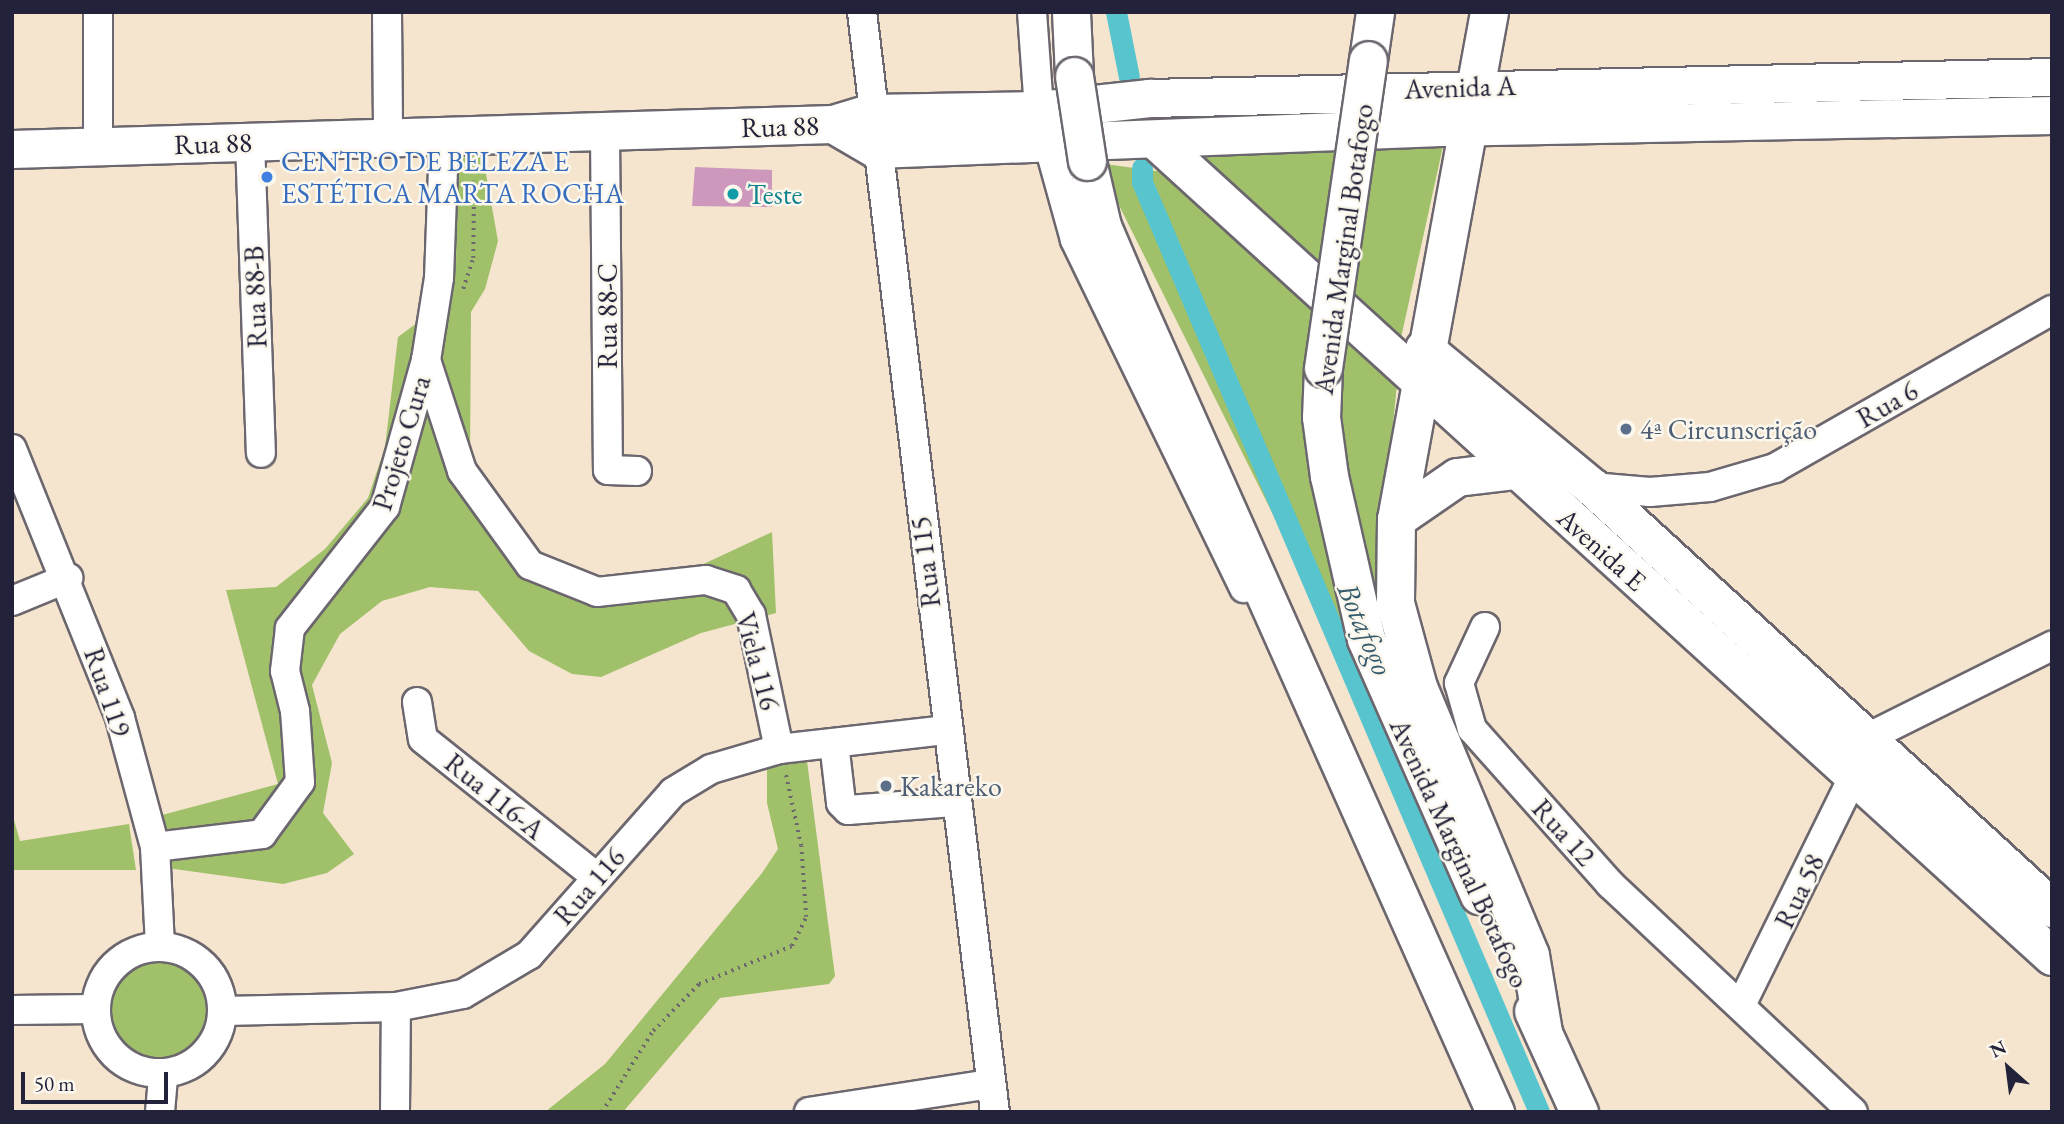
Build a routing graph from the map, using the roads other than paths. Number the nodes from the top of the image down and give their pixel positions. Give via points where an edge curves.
1 (98, 12) edge
2 (387, 12) edge
3 (862, 12) edge
4 (1032, 12) edge
5 (1071, 12) edge
6 (1375, 12) edge
7 (1489, 12) edge
8 (2052, 77) edge
9 (1479, 86) junction
10 (870, 113) junction
11 (2052, 115) edge
12 (833, 124) junction
13 (1043, 126) junction
14 (1466, 126) junction
15 (605, 133) junction
16 (388, 138) junction
17 (1154, 139) junction
18 (444, 140) junction
19 (250, 142) junction
20 (98, 148) junction
21 (12, 149) edge
22 (876, 149) junction
23 (2052, 310) edge
24 (426, 359) junction
25 (1421, 365) junction
26 (12, 449) edge
27 (261, 453) dead end
28 (1514, 470) junction
29 (638, 471) dead end
30 (1592, 487) junction
31 (1396, 520) junction
32 (68, 578) junction
33 (597, 592) joint
34 (12, 601) edge
35 (1485, 627) dead end
36 (2052, 646) edge
37 (417, 702) dead end
38 (945, 730) junction
39 (834, 743) junction
40 (779, 749) junction
41 (1849, 758) junction
42 (954, 803) junction
43 (155, 847) junction
44 (1377, 855) junction
45 (595, 876) junction
46 (2052, 908) edge
47 (160, 946) junction
48 (2052, 956) edge
49 (1742, 1003) junction
50 (396, 1007) junction
51 (95, 1009) junction
52 (12, 1010) edge
53 (224, 1011) junction
54 (1543, 1032) junction
55 (163, 1074) junction
56 (993, 1098) edge
57 (160, 1112) edge
58 (395, 1112) edge
59 (809, 1112) edge
60 (1495, 1112) edge
61 (1579, 1112) edge
62 (1853, 1112) edge

1 - 20 street
2 - 16 street
3 - 10 street, Rua 115
4 - 13 street
5 - 44 main road, bridge via 1074,76 1087,161 1107,239
6 - 54 main road, Avenida Marginal Botafogo, bridge via 1323,368 1321,417 1329,476 1366,639
7 - 9 main road, Avenida Marginal Botafogo
8 - 9 main road, Avenida A
9 - 13 main road, Avenida A via 1127,99
9 - 14 main road, Avenida Marginal Botafogo
10 - 12 main road, Rua 88
10 - 13 main road, Avenida A
10 - 22 street, Rua 115
11 - 14 main road, Avenida A
12 - 15 main road, Rua 88
12 - 22 main road, Rua 88
13 - 17 main road, Avenida A
13 - 22 main road, Avenida A
13 - 44 street via 1096,293
14 - 17 main road, Avenida A
14 - 25 main road, Avenida Marginal Botafogo
15 - 18 main road, Rua 88
15 - 29 street, Rua 88-C via 608,470
16 - 18 main road, Rua 88
16 - 19 main road, Rua 88
17 - 25 main road, Avenida E
18 - 24 street, Projeto Cura via 439,278
19 - 20 main road, Rua 88
19 - 27 street, Rua 88-B
20 - 21 main road, Rua 88
22 - 38 street, Rua 115
23 - 30 street, Rua 6 via 1775,468 1710,487 1650,492
24 - 33 street, Projeto Cura via 461,471 530,565
24 - 43 street, Projeto Cura via 380,517 290,628 285,671 295,711 300,782 262,834
25 - 28 main road, Avenida E
25 - 30 main road, Avenida E
25 - 31 main road, Avenida Marginal Botafogo
26 - 32 street, Rua 119
28 - 31 main road via 1457,477
28 - 41 main road, Avenida E
30 - 41 main road, Avenida E
31 - 54 main road, Avenida Marginal Botafogo via 1395,603 1418,687 1530,955
32 - 34 street
32 - 43 street, Rua 119 via 120,718
33 - 40 street, Viela 116 via 706,580 736,590 751,615
35 - 49 street, Rua 12 via 1459,683 1472,729 1610,884
36 - 41 street
37 - 45 street, Rua 116-A via 424,739
38 - 39 street, Rua 116
38 - 42 street, Rua 115
39 - 40 street, Rua 116
39 - 42 street via 841,803 848,810
40 - 45 street, Rua 116 via 711,769 673,792
41 - 46 main road, Avenida E
41 - 48 main road, Avenida E
41 - 49 street, Rua 58
42 - 56 street, Rua 115
43 - 47 street, Rua 119
44 - 60 main road
45 - 50 street, Rua 116 via 529,956 463,994
47 - 51 street via 128,954 104,978
47 - 53 street via 192,954 216,978
49 - 62 street, Rua 12
50 - 53 street, Rua 116
50 - 58 street
51 - 52 street
51 - 55 street via 104,1043 129,1067
53 - 55 street via 215,1041 201,1057
54 - 61 main road, Avenida Marginal Botafogo
55 - 57 street
56 - 59 street

